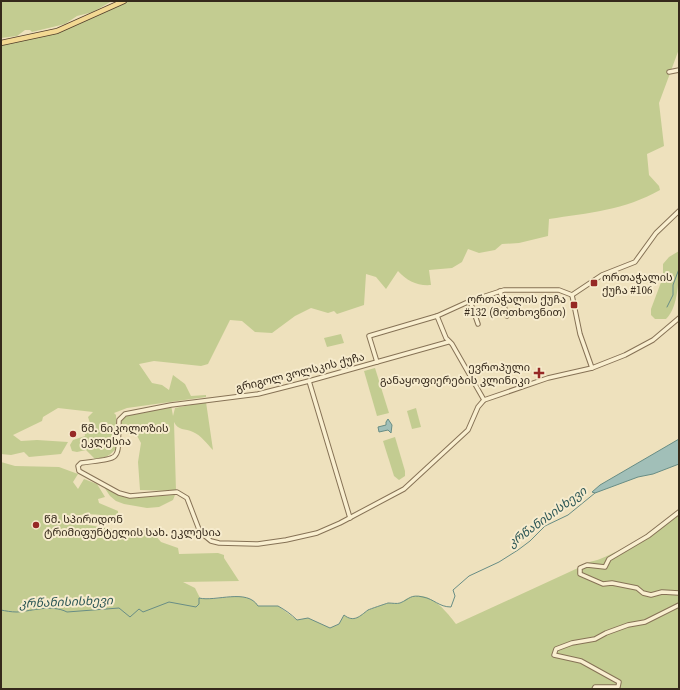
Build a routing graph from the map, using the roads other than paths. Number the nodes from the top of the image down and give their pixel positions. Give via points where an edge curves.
1 (124, 1) edge
2 (1, 43) edge
3 (679, 70) edge
4 (669, 72) dead end
5 (679, 211) edge
6 (500, 291) junction
7 (572, 295) junction
8 (470, 301) junction
9 (437, 316) junction
10 (507, 316) dead end
11 (679, 318) edge
12 (478, 324) dead end
13 (448, 342) junction
14 (377, 362) junction
15 (592, 368) junction
16 (309, 381) junction
17 (484, 400) junction
18 (679, 512) edge
19 (350, 518) junction
20 (679, 593) edge
21 (679, 605) edge
22 (594, 689) edge

1 - 2 main road via 57,31
3 - 4 street
5 - 7 street via 656,233 635,262 602,275
6 - 7 street via 559,290
6 - 8 street
6 - 10 street
7 - 15 street via 580,334
8 - 9 street
8 - 12 street
9 - 13 street
9 - 14 street via 369,336
11 - 15 street via 653,340 625,356
13 - 14 street, გრიგოლ ვოლსკის ქუჩა
13 - 17 street via 452,344
14 - 16 street, გრიგოლ ვოლსკის ქუჩა
15 - 17 street via 548,378
16 - 19 street
16 - 19 street, გრიგოლ ვოლსკის ქუჩა via 258,394 171,405 125,414 119,420 119,451 116,456 110,460 81,463 78,466 79,470 119,493 130,496 183,493 188,498 200,532 211,541 220,543 258,544 286,540 317,533
17 - 19 street via 468,430 404,489
18 - 20 street via 634,545 609,559 605,567 587,565 580,568 580,574 603,584 612,583 637,588 651,595 662,592
21 - 22 street via 645,622 628,624 595,639 556,649 554,655 557,657 581,661 619,682 618,687

